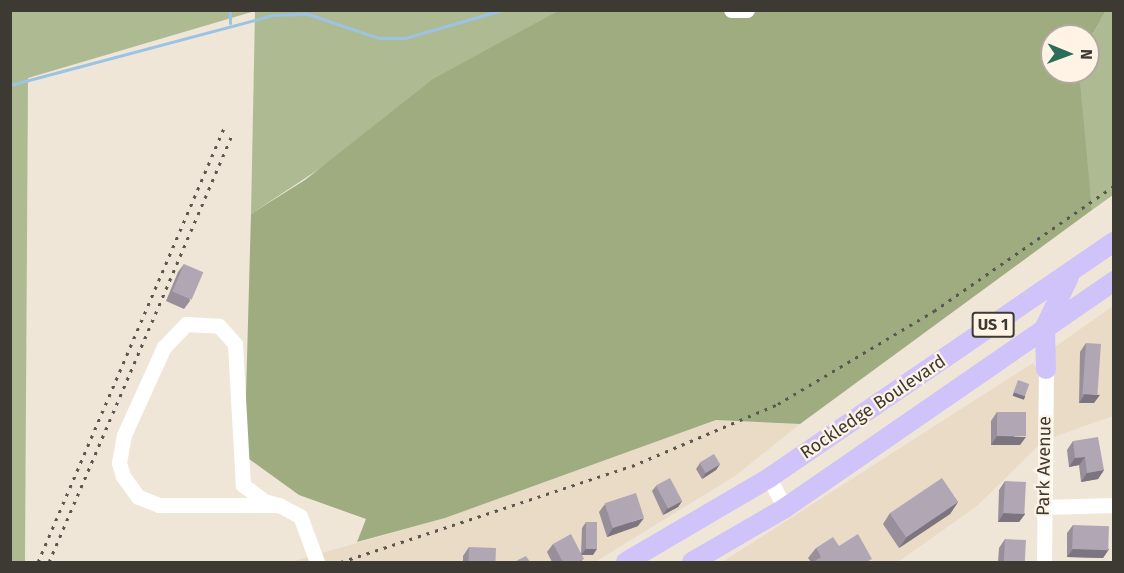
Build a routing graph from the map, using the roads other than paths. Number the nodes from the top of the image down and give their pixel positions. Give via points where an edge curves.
1 (731, 10) edge
2 (747, 10) edge
3 (1113, 242) edge
4 (1073, 270) junction
5 (1113, 281) edge
6 (1012, 312) junction
7 (1045, 327) junction
8 (1027, 340) junction
9 (1005, 355) junction
10 (1046, 369) junction
11 (769, 478) junction
12 (279, 504) junction
13 (1113, 505) edge
14 (1043, 507) junction
15 (785, 508) junction
16 (317, 562) edge
17 (626, 562) edge
18 (692, 562) edge
19 (1044, 562) edge

1 - 2 street
3 - 4 main road, Rockledge Boulevard / US 1
4 - 6 main road, Rockledge Boulevard / US 1
4 - 7 main road
5 - 7 main road, Rockledge Boulevard / US 1
6 - 8 main road
6 - 11 main road, Rockledge Boulevard / US 1
7 - 8 main road, Rockledge Boulevard / US 1
7 - 10 main road
8 - 9 main road, Rockledge Boulevard / US 1
9 - 10 main road via 1032,354
9 - 15 main road, Rockledge Boulevard / US 1
10 - 14 street, Park Avenue
11 - 15 street
11 - 17 main road, Rockledge Boulevard / US 1
12 - 12 street via 249,492 238,471 235,344 219,326 186,324 164,347 124,435 119,463 123,476 138,497 159,505
12 - 16 street via 306,525
13 - 14 street
14 - 19 street, Park Avenue
15 - 18 main road, Rockledge Boulevard / US 1

